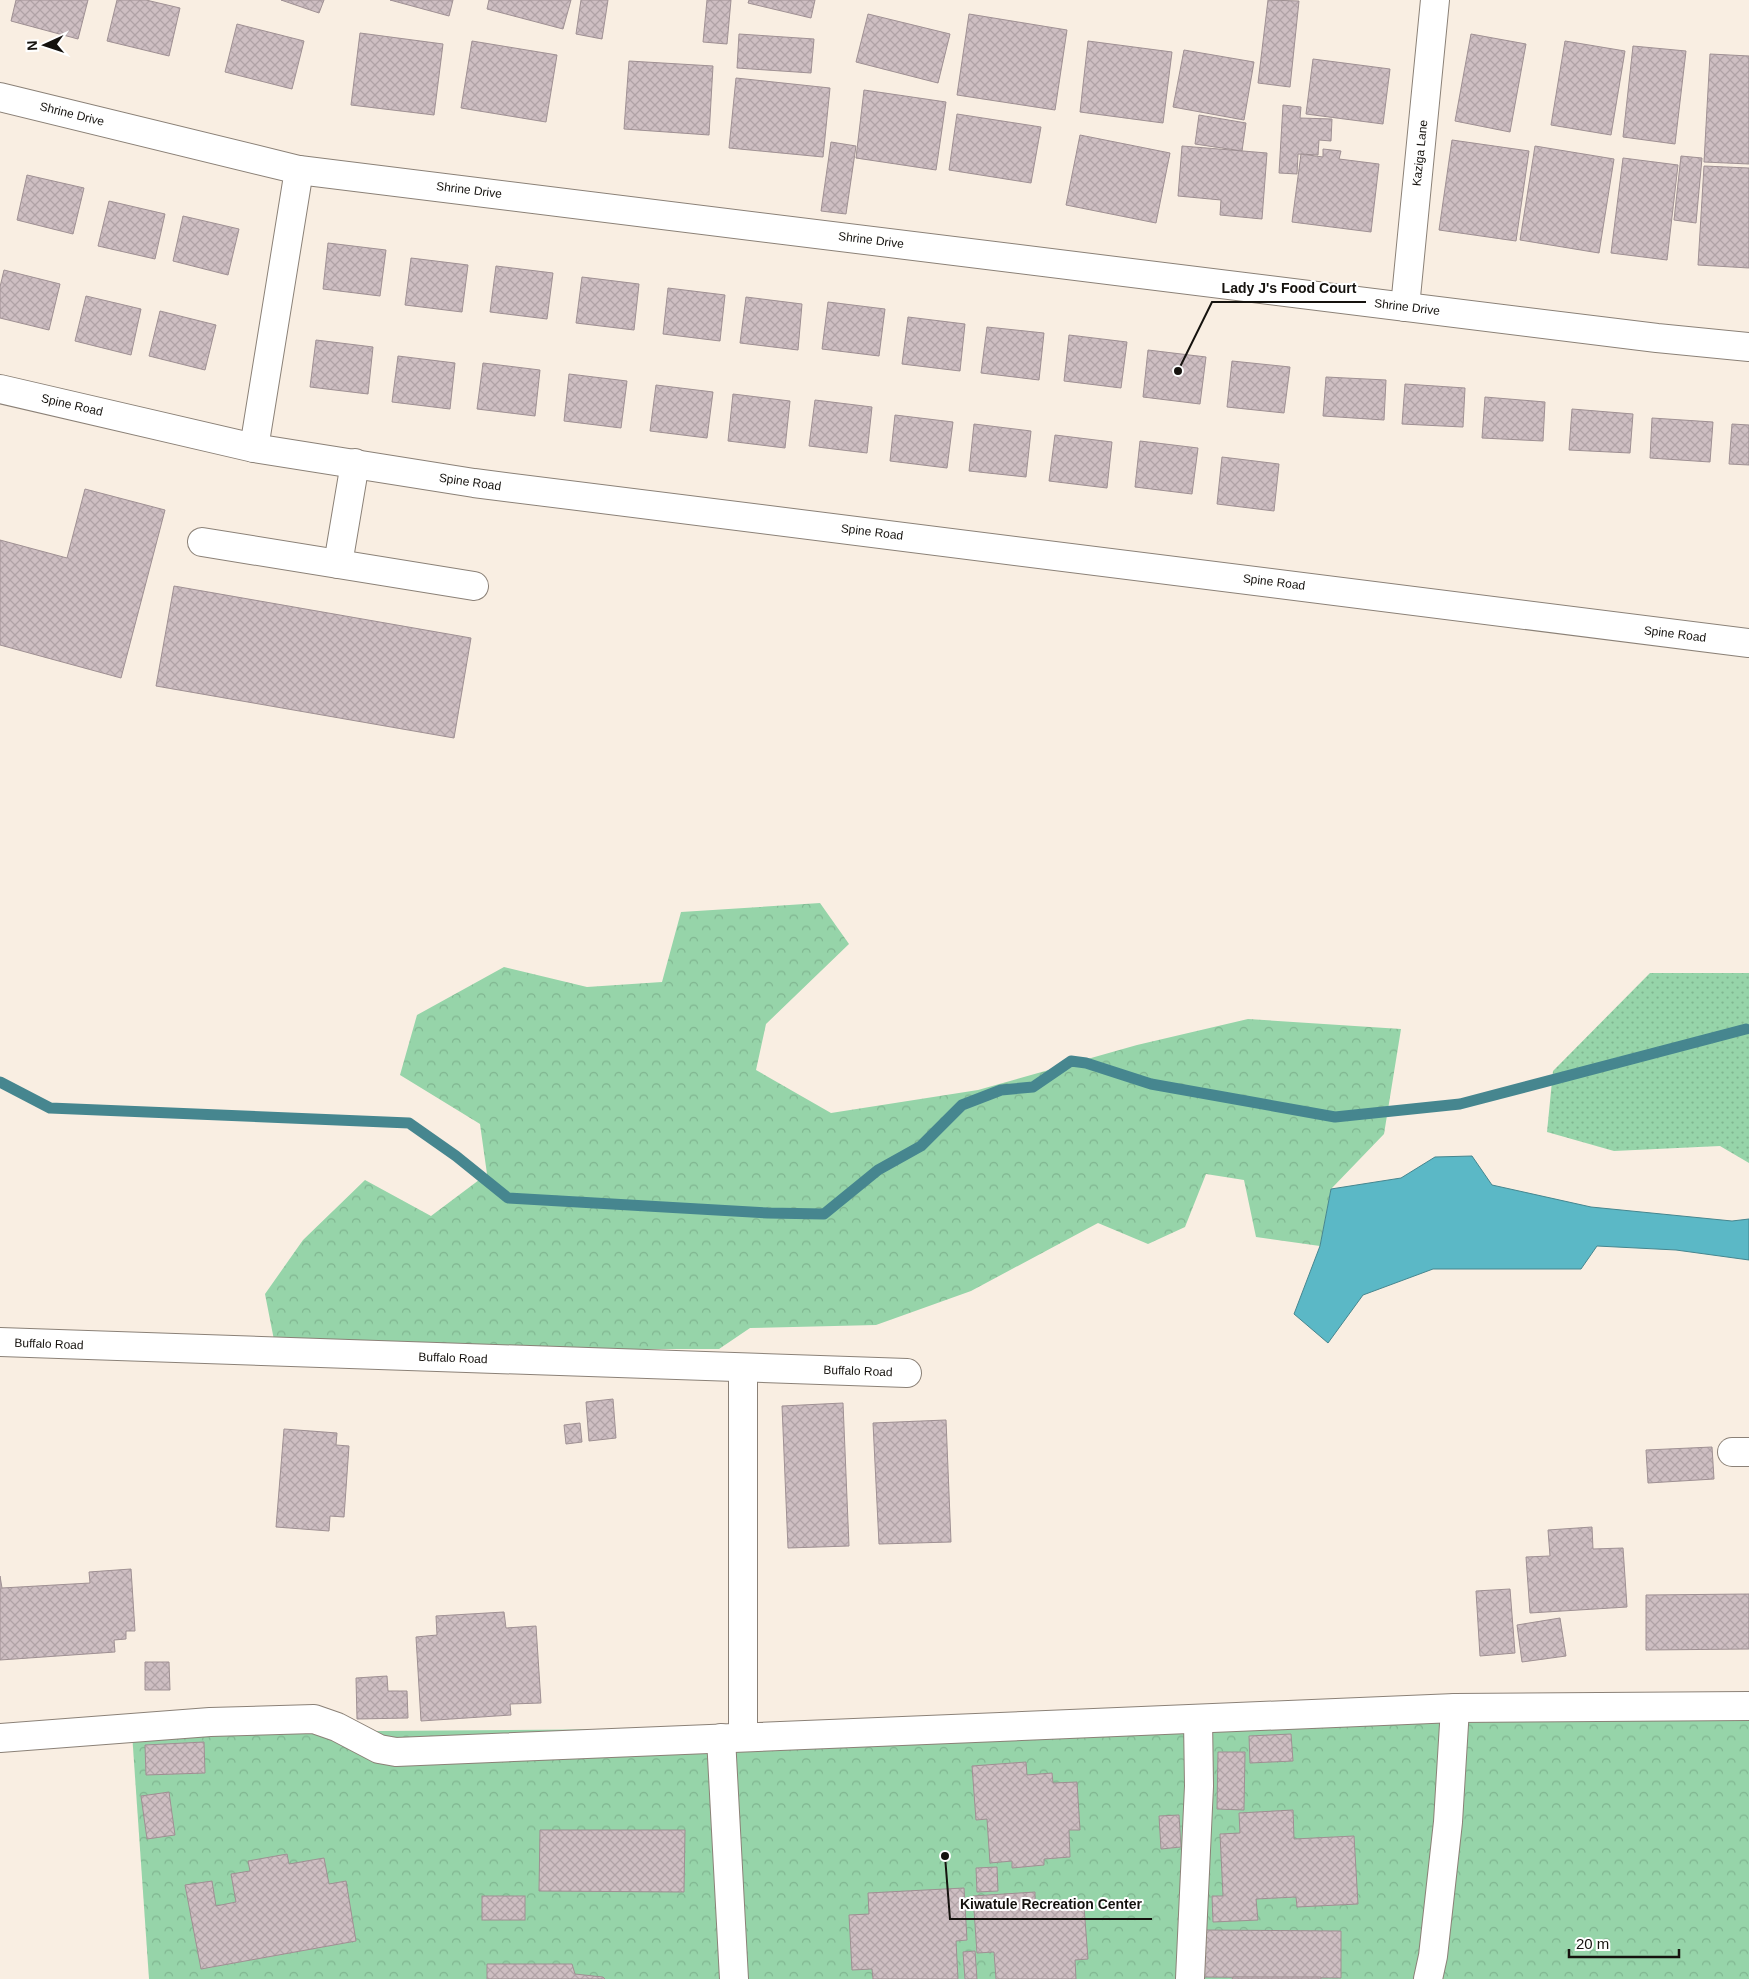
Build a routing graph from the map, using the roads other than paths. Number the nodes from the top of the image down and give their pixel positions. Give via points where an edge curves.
1 (1435, 0) edge
2 (0, 97) edge
3 (299, 170) junction
4 (1405, 307) junction
5 (1749, 348) edge
6 (0, 389) edge
7 (254, 448) junction
8 (355, 463) junction
9 (202, 542) dead end
10 (338, 564) junction
11 (474, 586) dead end
12 (1749, 643) edge
13 (0, 1342) edge
14 (742, 1368) junction
15 (907, 1373) dead end
16 (1749, 1706) edge
17 (1455, 1708) junction
18 (1198, 1719) junction
19 (0, 1738) edge
20 (732, 1738) junction
21 (734, 1979) edge
22 (1190, 1979) edge
23 (1428, 1979) edge

1 - 4 street, Kaziga Lane
2 - 3 street, Shrine Drive
3 - 4 street, Shrine Drive
3 - 7 street
4 - 5 street, Shrine Drive
6 - 7 street, Spine Road
7 - 8 street, Spine Road
8 - 10 street
8 - 12 street, Spine Road via 474,483
9 - 10 street
10 - 11 street
13 - 14 street, Buffalo Road
14 - 15 street, Buffalo Road
14 - 20 street
16 - 17 street
17 - 18 street
17 - 23 street via 1448,1822
18 - 20 street
18 - 22 street via 1199,1786
19 - 20 street via 292,1718 314,1719 337,1727 378,1749 396,1752
20 - 21 street

